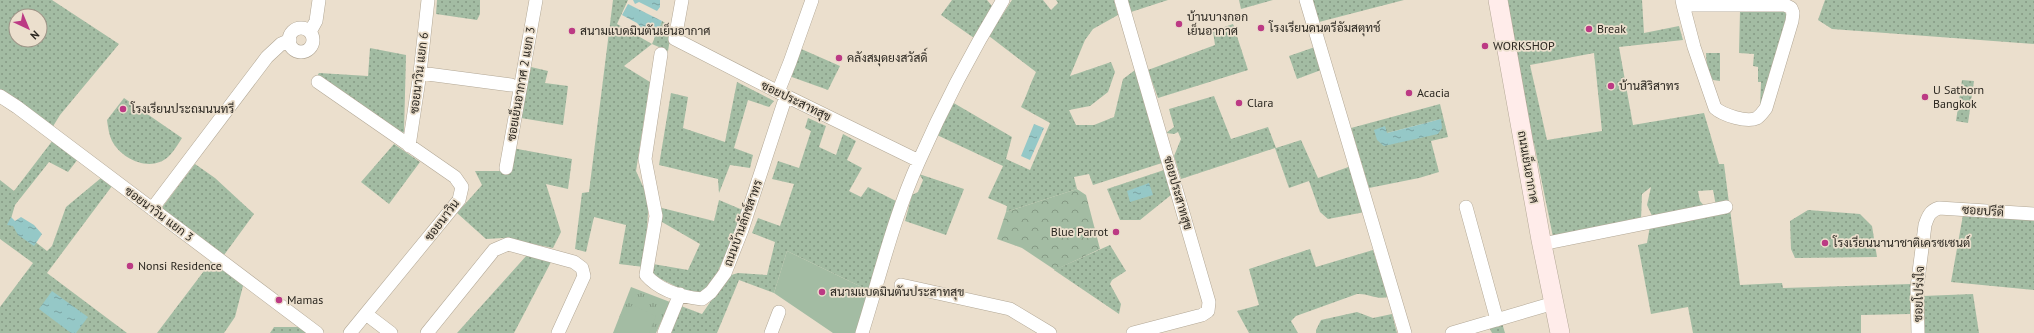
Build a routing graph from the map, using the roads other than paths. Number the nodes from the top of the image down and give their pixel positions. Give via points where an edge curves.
1 (319, 0) edge
2 (428, 0) edge
3 (536, 0) edge
4 (682, 0) edge
5 (812, 0) edge
6 (1003, 0) edge
7 (1121, 0) edge
8 (1306, 0) edge
9 (1498, 0) edge
10 (1683, 2) edge
11 (310, 32) junction
12 (290, 40) junction
13 (661, 54) dead end
14 (420, 73) junction
15 (318, 82) dead end
16 (511, 85) dead end
17 (782, 94) junction
18 (0, 96) edge
19 (409, 146) junction
20 (918, 161) junction
21 (506, 168) dead end
22 (1466, 207) dead end
23 (1726, 207) dead end
24 (152, 209) junction
25 (1932, 210) joint
26 (2034, 214) edge
27 (1542, 244) junction
28 (901, 285) dead end
29 (680, 294) junction
30 (1554, 303) junction
31 (779, 312) dead end
32 (366, 314) junction
33 (1497, 320) junction
34 (317, 333) edge
35 (350, 333) edge
36 (391, 333) edge
37 (427, 333) edge
38 (558, 333) edge
39 (664, 333) edge
40 (771, 333) edge
41 (862, 333) edge
42 (1050, 333) edge
43 (1133, 333) edge
44 (1405, 333) edge
45 (1452, 333) edge
46 (1560, 333) edge
47 (1918, 333) edge

1 - 11 street via 316,21
2 - 14 street, ซอยนาวิน แยก 6
3 - 21 street, ซอยเย็นอากาศ 2 แยก 3
4 - 17 street, ซอยประสาทสุข via 675,39
5 - 17 street via 790,62
6 - 20 street via 980,37
7 - 43 street, ซอยประสาทสุข via 1209,302 1208,311 1202,315
8 - 44 street
9 - 27 street, ถนนเย็นอากาศ
10 - 10 street via 1694,47 1715,108 1720,113 1736,118 1756,119 1766,108 1792,21 1791,8 1785,5
11 - 12 street via 297,29 291,34
11 - 12 street via 313,43 305,51 293,49
12 - 24 street via 281,44 267,58
13 - 29 street, ถนนบ้านลักซ์สาทร via 645,159 656,216 646,275 663,288
14 - 16 street
14 - 19 street, ซอยนาวิน แยก 6
15 - 19 street, ซอยนาวิน
17 - 20 street, ซอยประสาทสุข
17 - 29 street, ถนนบ้านลักซ์สาทร via 742,230 725,273 711,292 702,299
18 - 24 street, ซอยนาวิน แยก 3 via 17,106
19 - 32 street, ซอยนาวิน via 455,177 462,187 459,200
20 - 41 street
22 - 33 street
23 - 27 street
24 - 34 street, ซอยนาวิน แยก 3
25 - 26 street, ซอยปรีดี via 1939,208
25 - 47 street, ซอยโปร่งใจ via 1925,225 1917,288
27 - 30 street, ถนนเย็นอากาศ
28 - 42 street via 1010,308
29 - 39 street
30 - 33 street
30 - 46 street, ถนนเย็นอากาศ
31 - 40 street
32 - 35 street, ซอยนาวิน
32 - 36 street
33 - 45 street
37 - 38 street via 494,250 508,244 574,262 582,268 584,276

